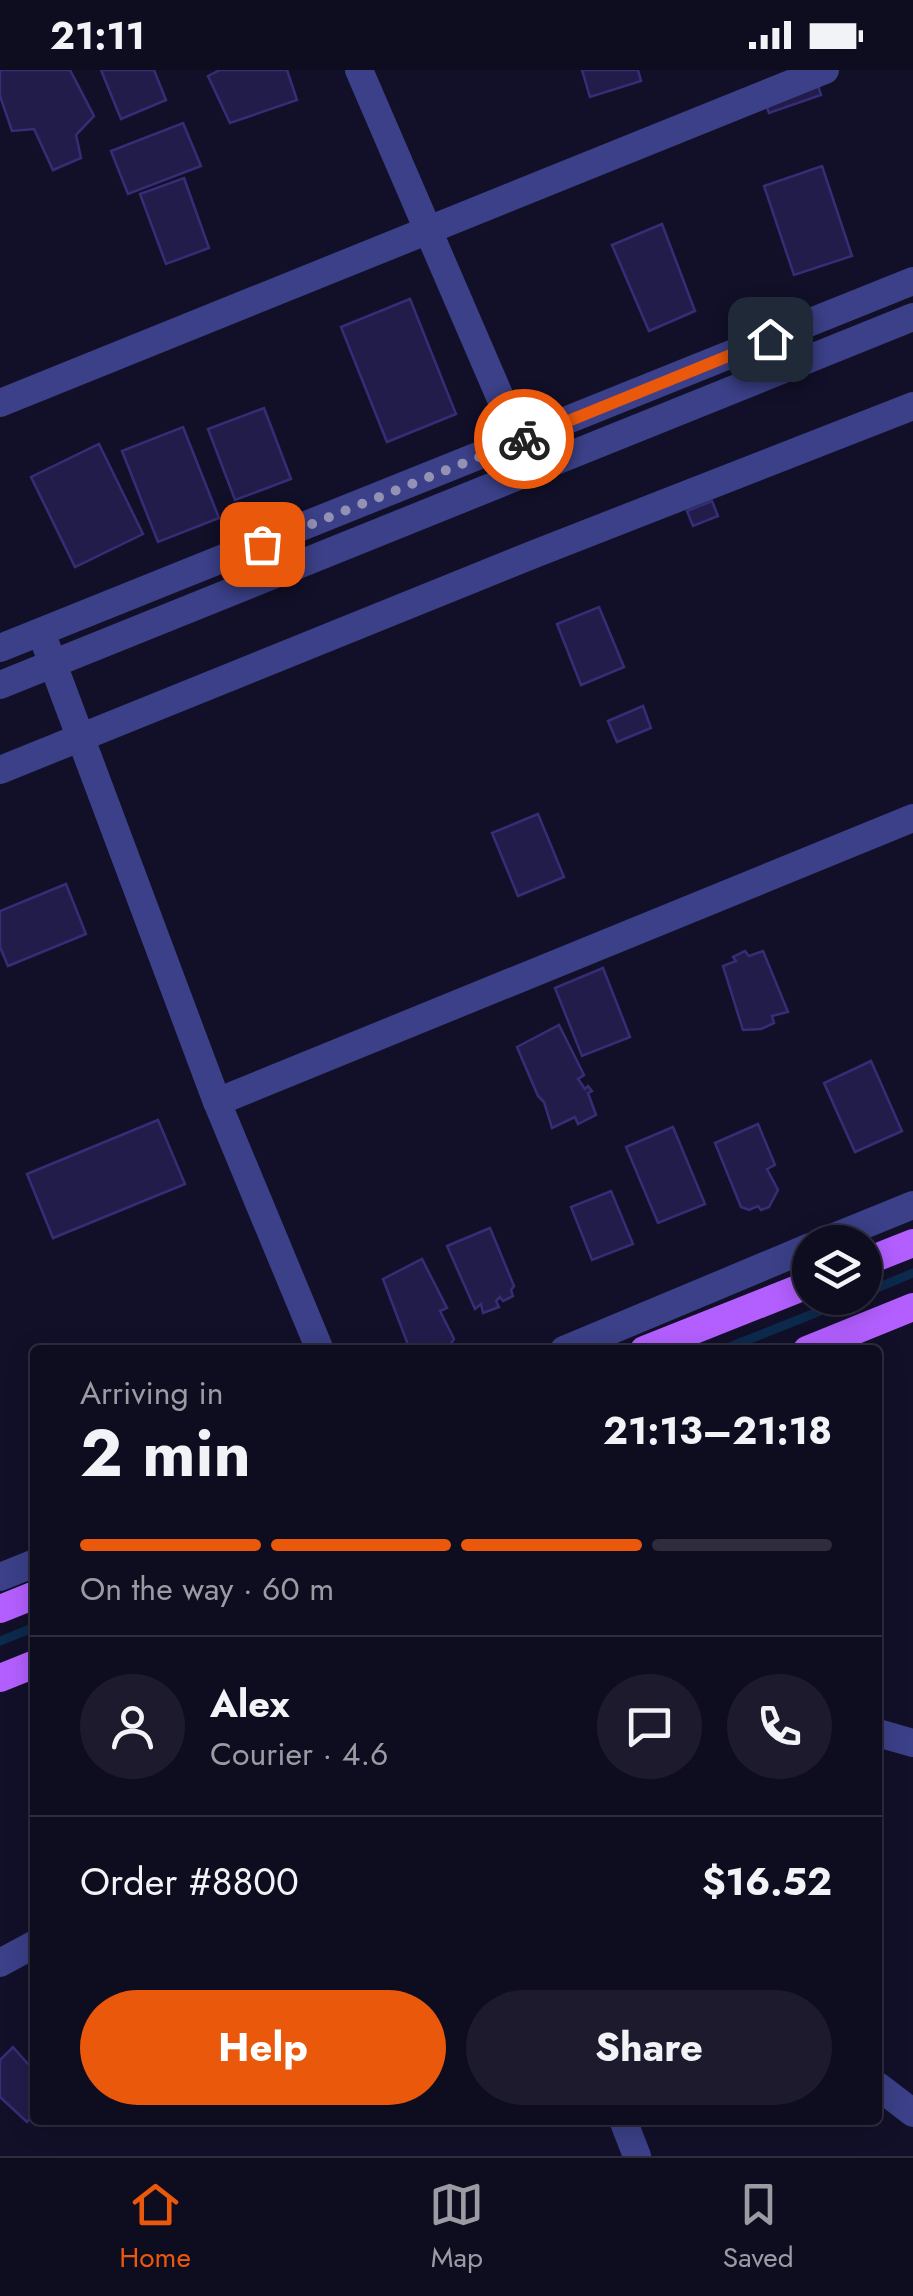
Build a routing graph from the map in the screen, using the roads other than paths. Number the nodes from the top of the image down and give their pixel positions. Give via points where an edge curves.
1 (359, 70) edge
2 (825, 70) edge
3 (428, 231) junction
4 (913, 281) edge
5 (913, 317) edge
6 (0, 402) edge
7 (913, 406) edge
8 (519, 441) junction
9 (41, 632) junction
10 (0, 648) edge
11 (54, 664) junction
12 (0, 685) edge
13 (81, 738) junction
14 (0, 770) edge
15 (913, 818) edge
16 (217, 1102) junction
17 (913, 1204) edge
18 (863, 1225) edge
19 (913, 1243) edge
20 (792, 1255) edge
21 (882, 1255) edge
22 (792, 1291) edge
23 (913, 1307) edge
24 (318, 1345) edge
25 (576, 1345) edge
26 (657, 1345) edge
27 (819, 1345) edge
28 (30, 1565) edge
29 (0, 1577) edge
30 (30, 1596) edge
31 (0, 1609) edge
32 (30, 1666) edge
33 (0, 1678) edge
34 (882, 1734) edge
35 (913, 1744) edge
36 (30, 1947) edge
37 (0, 1962) edge
38 (882, 2089) edge
39 (913, 2113) edge
40 (624, 2125) edge
41 (638, 2156) edge

1 - 3 street
2 - 3 street
3 - 6 street
3 - 8 street
4 - 8 street
5 - 11 street
7 - 13 street
8 - 9 street
9 - 10 street
9 - 11 street
11 - 12 street
11 - 13 street
13 - 14 street
13 - 16 street
15 - 16 street
16 - 24 street
17 - 18 street
19 - 21 main road
20 - 25 street
22 - 26 main road
23 - 27 main road
28 - 29 street
30 - 31 main road
32 - 33 main road
34 - 35 street
36 - 37 street
38 - 39 street
40 - 41 street

